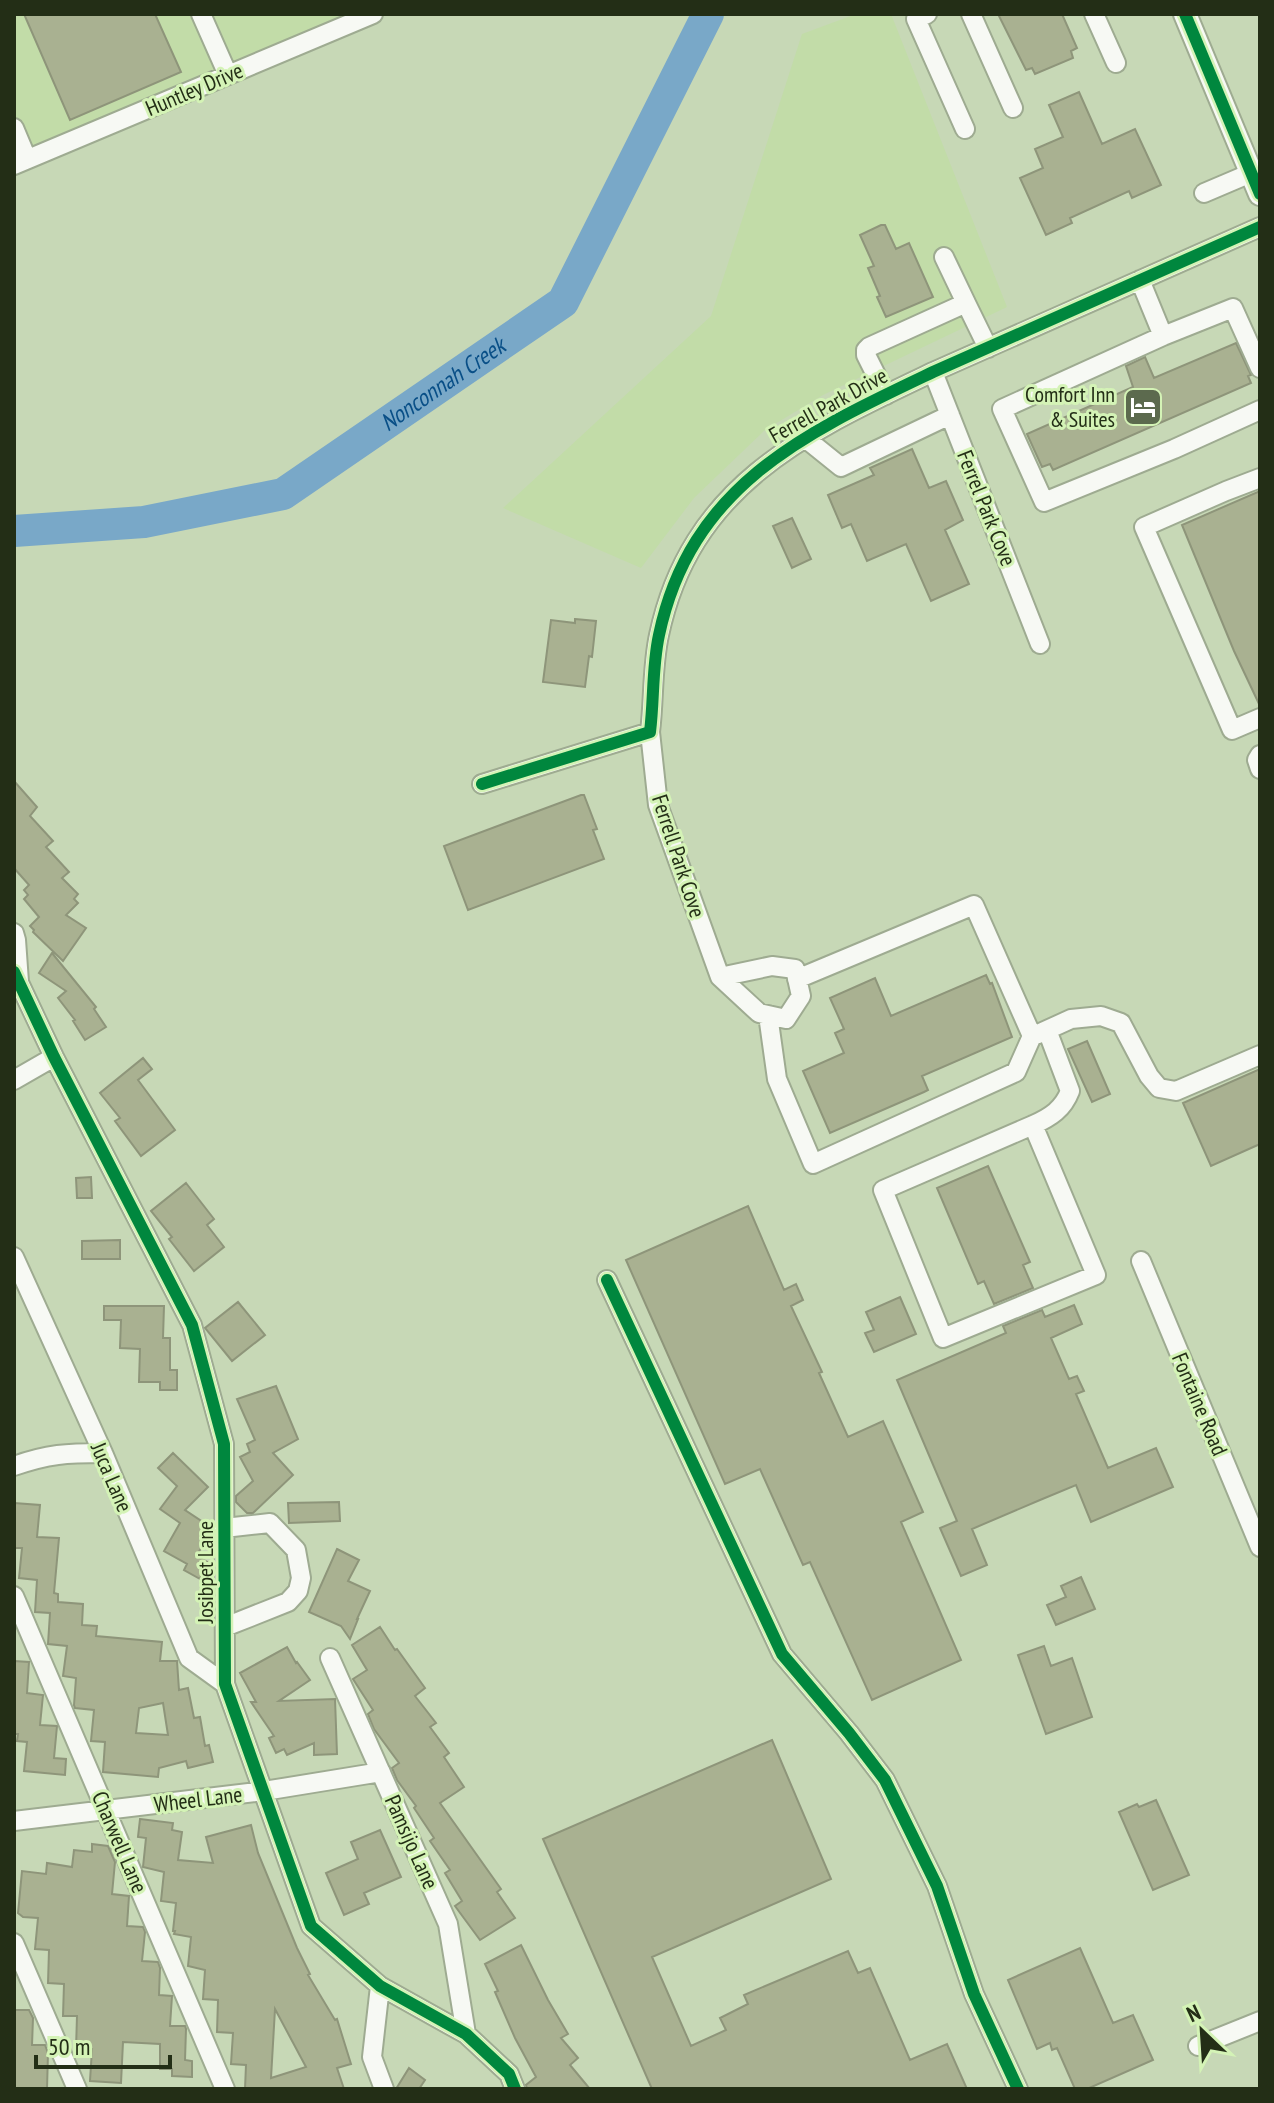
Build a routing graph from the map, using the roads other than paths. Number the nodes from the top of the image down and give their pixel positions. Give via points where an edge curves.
1 (201, 14) edge
2 (373, 14) edge
3 (927, 14) edge
4 (971, 14) edge
5 (1094, 14) edge
6 (1185, 14) edge
7 (1116, 63) dead end
8 (228, 75) junction
9 (1013, 108) dead end
10 (14, 128) edge
11 (965, 129) dead end
12 (21, 162) edge
13 (1256, 184) edge
14 (1204, 193) dead end
15 (1260, 227) edge
16 (944, 257) dead end
17 (1140, 280) junction
18 (966, 303) junction
19 (1163, 336) junction
20 (988, 348) junction
21 (1260, 368) edge
22 (933, 372) junction
23 (886, 395) junction
24 (1260, 410) edge
25 (950, 415) junction
26 (805, 438) junction
27 (1260, 478) edge
28 (1040, 644) dead end
29 (1260, 718) edge
30 (650, 732) junction
31 (1260, 755) edge
32 (1260, 769) edge
33 (482, 784) dead end
34 (14, 933) edge
35 (16, 976) edge
36 (720, 977) junction
37 (797, 979) junction
38 (768, 1015) junction
39 (1039, 1033) junction
40 (1260, 1055) edge
41 (54, 1057) junction
42 (14, 1080) edge
43 (1033, 1125) junction
44 (14, 1257) edge
45 (1141, 1261) dead end
46 (607, 1280) dead end
47 (103, 1453) junction
48 (14, 1466) edge
49 (224, 1528) junction
50 (1260, 1547) edge
51 (14, 1596) edge
52 (225, 1627) junction
53 (330, 1658) dead end
54 (225, 1684) junction
55 (381, 1772) junction
56 (264, 1791) junction
57 (106, 1811) junction
58 (14, 1821) edge
59 (14, 1943) edge
60 (380, 1986) junction
61 (1260, 2021) edge
62 (466, 2034) junction
63 (1198, 2046) dead end
64 (77, 2089) edge
65 (225, 2089) edge
66 (384, 2089) edge
67 (515, 2089) edge
68 (1018, 2089) edge

1 - 8 street
2 - 8 street, Huntley Drive
3 - 11 street via 916,19
4 - 9 street
5 - 7 street
6 - 13 main road
8 - 12 street, Huntley Drive
10 - 12 street
13 - 14 street
15 - 17 street, Ferrell Park Drive
16 - 18 street
17 - 19 street
17 - 20 street, Ferrell Park Drive
18 - 20 street
18 - 23 street via 866,350
19 - 21 street via 1233,308
19 - 24 street via 1002,409 1044,502
20 - 22 street, Ferrell Park Drive
22 - 23 street, Ferrell Park Drive
22 - 25 street, Ferrel Park Cove
23 - 26 street, Ferrell Park Drive
25 - 26 street via 841,467
25 - 28 street, Ferrel Park Cove
26 - 30 street, Ferrell Park Drive via 735,491 689,556 659,634
27 - 29 street via 1144,527 1232,730
30 - 33 street
30 - 36 street, Ferrell Park Cove via 658,805
31 - 32 street
34 - 35 street
35 - 41 street, Josibpet Lane
36 - 37 street via 772,966 795,969
36 - 38 street via 759,1013
37 - 38 street via 801,996 786,1019
37 - 39 street via 974,905
38 - 39 street via 777,1079 813,1164 1016,1072
39 - 40 street via 1071,1019 1101,1016 1121,1023 1149,1076 1159,1088 1176,1091
39 - 43 street via 1070,1091 1065,1104
41 - 42 street
41 - 49 street, Josibpet Lane via 192,1325 224,1444
43 - 43 street via 883,1190 943,1338 1096,1275
44 - 47 street, Juca Lane
45 - 50 street, Fontaine Road
46 - 68 street via 782,1654 885,1780 937,1886 974,1994
47 - 48 street via 43,1456
47 - 54 street, Juca Lane via 189,1658
49 - 52 street, Josibpet Lane
49 - 52 street via 270,1523 296,1550 301,1578 288,1602
51 - 57 street, Charwell Lane
52 - 54 street, Josibpet Lane
53 - 55 street, Pamsijo Lane
54 - 56 street, Josibpet Lane
55 - 56 street, Wheel Lane
55 - 62 street, Pamsijo Lane via 448,1924
56 - 57 street, Wheel Lane
56 - 60 street, Josibpet Lane via 311,1926
57 - 58 street, Wheel Lane
57 - 65 street, Charwell Lane
59 - 64 street
60 - 62 street, Josibpet Lane
60 - 66 street via 372,2057
61 - 63 street
62 - 67 street, Josibpet Lane via 509,2074

